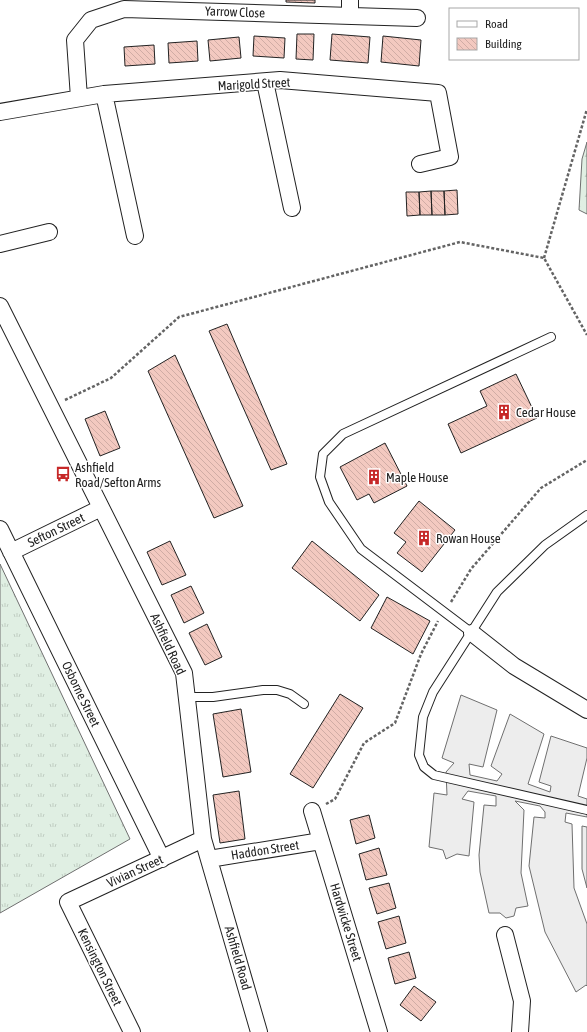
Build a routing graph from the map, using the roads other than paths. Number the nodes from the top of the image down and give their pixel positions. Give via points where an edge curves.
1 (350, 8) edge
2 (417, 18) dead end
3 (264, 82) junction
4 (104, 94) junction
5 (79, 98) junction
6 (0, 112) edge
7 (420, 164) dead end
8 (292, 208) dead end
9 (49, 232) dead end
10 (135, 236) dead end
11 (0, 244) edge
12 (0, 306) edge
13 (552, 337) dead end
14 (101, 508) junction
15 (587, 515) edge
16 (0, 529) edge
17 (11, 552) junction
18 (472, 633) junction
19 (186, 697) junction
20 (304, 704) dead end
21 (587, 710) edge
22 (587, 810) edge
23 (312, 811) road end
24 (203, 839) junction
25 (321, 841) junction
26 (162, 859) junction
27 (209, 859) junction
28 (68, 902) joint
29 (505, 935) dead end
30 (132, 1032) edge
31 (260, 1032) edge
32 (379, 1032) edge
33 (520, 1032) edge

1 - 2 street, Yarrow Close
1 - 5 street, Yarrow Close via 124,9 91,20 74,40
3 - 4 street, Marigold Street
3 - 7 street, Marigold Street via 280,80 438,93 450,157
3 - 8 street
4 - 5 street, Marigold Street
4 - 10 street
5 - 6 street, Marigold Street
9 - 11 street
12 - 14 street, Ashfield Road
13 - 18 lane via 343,434 323,454 320,477 329,502 361,549 442,614
14 - 17 street, Sefton Street
14 - 19 street, Ashfield Road via 184,673
15 - 18 lane via 545,545 497,592
16 - 17 street, Osborne Street
17 - 26 street, Osborne Street
18 - 21 street via 514,666
18 - 22 lane via 433,692 423,717 419,755 424,767 434,775
19 - 20 lane via 213,697 277,690 290,694
19 - 24 street, Ashfield Road
23 - 25 street, Hardwicke Street
24 - 26 street, Vivian Street
24 - 27 street, Ashfield Road
25 - 27 street, Haddon Street
25 - 32 street, Hardwicke Street
26 - 28 street, Vivian Street
27 - 31 street, Ashfield Road
28 - 30 street, Kensington Street
29 - 33 street via 522,1001

